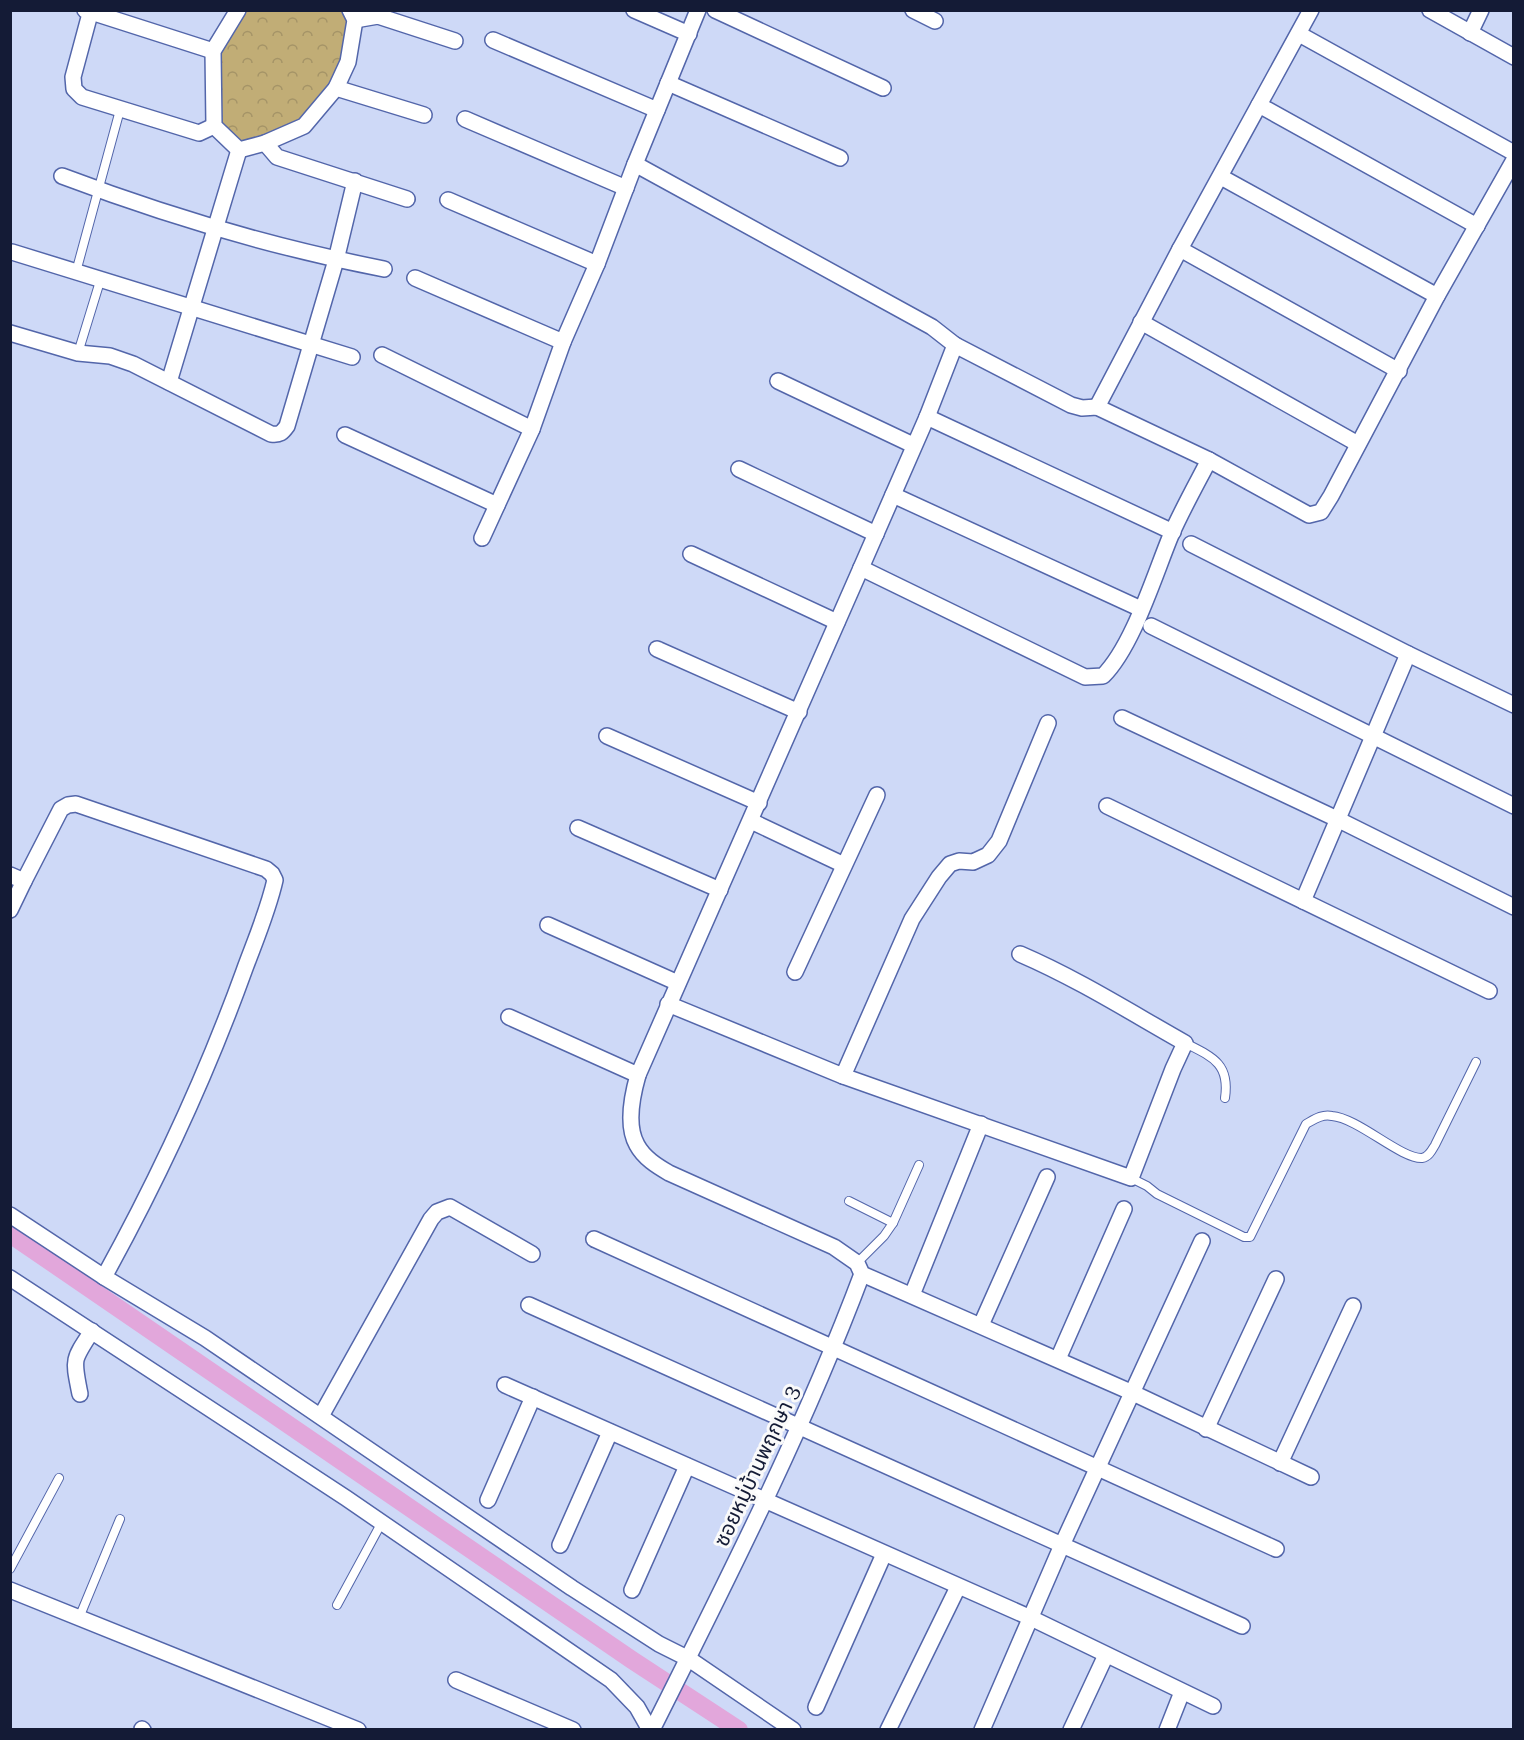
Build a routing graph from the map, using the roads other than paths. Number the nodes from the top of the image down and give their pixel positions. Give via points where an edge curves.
1 (238, 10) edge
2 (634, 10) edge
3 (698, 10) edge
4 (715, 10) edge
5 (913, 10) edge
6 (1311, 10) edge
7 (1430, 10) edge
8 (1481, 10) edge
9 (88, 11) edge
10 (352, 15) edge
11 (935, 21) dead end
12 (1470, 33) junction
13 (689, 34) junction
14 (1299, 34) junction
15 (493, 40) dead end
16 (455, 41) dead end
17 (213, 51) junction
18 (1514, 57) edge
19 (668, 84) junction
20 (336, 88) junction
21 (884, 88) dead end
22 (1259, 105) junction
23 (120, 110) junction
24 (657, 110) junction
25 (424, 115) dead end
26 (465, 119) dead end
27 (214, 126) junction
28 (265, 143) junction
29 (238, 150) junction
30 (1514, 153) edge
31 (840, 158) dead end
32 (1514, 160) edge
33 (635, 164) junction
34 (62, 176) dead end
35 (1221, 177) junction
36 (355, 181) junction
37 (626, 188) junction
38 (97, 190) junction
39 (407, 200) dead end
40 (448, 200) dead end
41 (1478, 226) junction
42 (216, 227) junction
43 (1180, 249) junction
44 (12, 252) edge
45 (336, 260) junction
46 (597, 264) junction
47 (384, 269) dead end
48 (76, 272) junction
49 (101, 278) junction
50 (415, 278) dead end
51 (1437, 296) junction
52 (191, 306) junction
53 (1141, 322) junction
54 (10, 333) edge
55 (563, 342) junction
56 (312, 345) junction
57 (955, 345) junction
58 (78, 353) junction
59 (382, 355) dead end
60 (352, 357) dead end
61 (1399, 371) junction
62 (778, 381) dead end
63 (169, 382) junction
64 (1097, 407) junction
65 (927, 417) junction
66 (532, 429) junction
67 (345, 435) dead end
68 (1358, 444) junction
69 (913, 445) junction
70 (1209, 460) junction
71 (739, 469) dead end
72 (893, 495) junction
73 (497, 505) junction
74 (1173, 532) junction
75 (876, 534) junction
76 (482, 538) dead end
77 (1191, 544) dead end
78 (691, 554) dead end
79 (861, 568) junction
80 (1141, 609) junction
81 (837, 622) junction
82 (1151, 626) dead end
83 (657, 650) dead end
84 (1408, 654) junction
85 (1514, 705) edge
86 (799, 712) junction
87 (1122, 718) dead end
88 (1048, 723) dead end
89 (607, 736) dead end
90 (1373, 736) junction
91 (877, 795) dead end
92 (759, 803) junction
93 (1107, 806) dead end
94 (1514, 806) edge
95 (1336, 819) junction
96 (751, 821) junction
97 (578, 828) dead end
98 (844, 866) junction
99 (17, 878) edge
100 (720, 890) junction
101 (1303, 901) junction
102 (1514, 907) edge
103 (10, 910) edge
104 (548, 925) dead end
105 (1020, 954) dead end
106 (795, 972) dead end
107 (678, 983) junction
108 (1489, 991) dead end
109 (668, 1004) junction
110 (509, 1017) dead end
111 (1185, 1043) junction
112 (1476, 1062) dead end
113 (638, 1076) junction
114 (843, 1076) junction
115 (1225, 1098) dead end
116 (981, 1124) junction
117 (919, 1166) dead end
118 (1047, 1177) dead end
119 (1131, 1178) junction
120 (849, 1202) dead end
121 (1124, 1209) dead end
122 (10, 1215) edge
123 (893, 1223) junction
124 (594, 1239) dead end
125 (1202, 1241) dead end
126 (532, 1254) dead end
127 (859, 1269) junction
128 (104, 1277) junction
129 (10, 1278) edge
130 (1276, 1279) dead end
131 (912, 1294) junction
132 (529, 1305) dead end
133 (1353, 1306) dead end
134 (981, 1325) junction
135 (92, 1331) junction
136 (834, 1348) junction
137 (1058, 1359) junction
138 (505, 1385) dead end
139 (1133, 1393) junction
140 (80, 1394) dead end
141 (533, 1397) junction
142 (321, 1416) junction
143 (799, 1427) junction
144 (1206, 1429) junction
145 (610, 1432) junction
146 (1280, 1463) junction
147 (687, 1466) junction
148 (1097, 1469) junction
149 (1311, 1477) dead end
150 (59, 1478) dead end
151 (488, 1500) dead end
152 (764, 1500) junction
153 (120, 1519) dead end
154 (382, 1522) junction
155 (560, 1545) dead end
156 (1062, 1545) junction
157 (1276, 1550) dead end
158 (884, 1554) junction
159 (10, 1569) edge
160 (958, 1587) junction
161 (10, 1590) edge
162 (632, 1590) dead end
163 (337, 1605) dead end
164 (79, 1618) junction
165 (1031, 1618) junction
166 (1242, 1626) dead end
167 (1106, 1655) junction
168 (685, 1665) junction
169 (456, 1680) dead end
170 (1182, 1692) junction
171 (1212, 1706) dead end
172 (816, 1707) dead end
173 (341, 1726) edge
174 (358, 1730) edge
175 (573, 1730) edge
176 (651, 1730) edge
177 (793, 1730) edge
178 (888, 1730) edge
179 (982, 1730) edge
180 (1071, 1730) edge
181 (1167, 1730) edge

1 - 17 street
2 - 13 street
3 - 13 street
4 - 21 street
5 - 11 street
6 - 14 street
7 - 12 street
8 - 12 street
9 - 17 street
9 - 23 street via 73,77 74,89 82,97
10 - 16 street via 378,16
10 - 20 street via 348,62
12 - 18 street
13 - 19 street
14 - 22 street
14 - 30 street
15 - 24 street
17 - 27 street
19 - 24 street
19 - 31 street
20 - 25 street
20 - 28 street via 304,126
22 - 35 street
22 - 41 street
23 - 27 street via 199,133
23 - 38 lane
24 - 33 street
26 - 37 street
27 - 29 street
28 - 29 street
28 - 36 street via 276,157
29 - 42 street
32 - 41 street
33 - 37 street
33 - 57 street via 932,327
34 - 38 street
35 - 43 street
35 - 51 street
36 - 39 street
36 - 45 street
37 - 46 street
38 - 42 street
38 - 48 lane
40 - 46 street
41 - 51 street
42 - 45 street
42 - 52 street
43 - 53 street
43 - 61 street
44 - 48 street
45 - 47 street
45 - 56 street
46 - 55 street
48 - 49 street
49 - 52 street
49 - 58 lane
50 - 55 street
51 - 61 street
52 - 56 street
52 - 63 street
53 - 64 street
53 - 68 street
54 - 58 street
55 - 66 street
56 - 60 street
56 - 63 street via 287,426 277,435
57 - 64 street via 1071,405
57 - 65 street
58 - 63 street via 133,364
59 - 66 street
61 - 68 street
62 - 69 street
64 - 70 street
65 - 69 street
65 - 74 street
66 - 73 street
67 - 73 street
68 - 70 street via 1321,512 1309,515
69 - 72 street
70 - 74 street
71 - 75 street
72 - 75 street
72 - 80 street
73 - 76 street
74 - 80 street
75 - 79 street
77 - 84 street
78 - 81 street
79 - 80 street via 1085,677 1103,676 1113,666
79 - 81 street
81 - 86 street
82 - 90 street
83 - 86 street
84 - 85 street
84 - 90 street
86 - 92 street
87 - 95 street
88 - 114 street via 999,841 988,855 974,862 950,864 912,919
89 - 92 street
90 - 94 street
90 - 95 street
91 - 98 street
92 - 96 street
93 - 101 street
95 - 101 street
95 - 102 street
96 - 98 street
96 - 100 street
97 - 100 street
98 - 106 street
99 - 103 street
99 - 128 street via 61,809 76,804 266,869 275,880 220,1035 135,1221
100 - 107 street
101 - 108 street
104 - 107 street
105 - 111 street via 1067,975
107 - 109 street
109 - 113 street
109 - 114 street
110 - 113 street
111 - 115 lane via 1212,1058 1225,1073
111 - 119 street
112 - 119 lane via 1428,1155 1421,1158 1350,1121 1319,1116 1306,1124 1250,1237 1189,1211
113 - 127 street via 633,1091 631,1130 650,1161 834,1247
114 - 116 street
116 - 119 street
116 - 131 street
117 - 123 lane
118 - 134 street
120 - 123 lane
121 - 137 street
122 - 128 street
123 - 127 lane
124 - 136 street
125 - 139 street
126 - 142 street via 450,1207 437,1212
127 - 131 street
127 - 136 street, ซอยหมู่บ้านพฤกษา 3
128 - 142 street via 205,1338
129 - 135 street
130 - 144 street
131 - 134 street
132 - 143 street
133 - 146 street
134 - 137 street
135 - 140 street via 75,1359
135 - 154 street
136 - 143 street, ซอยหมู่บ้านพฤกษา 3
136 - 148 street
137 - 139 street
138 - 141 street
139 - 144 street
139 - 148 street
141 - 145 street
141 - 151 street
142 - 168 street via 412,1481 660,1644
143 - 152 street, ซอยหมู่บ้านพฤกษา 3
143 - 156 street
144 - 146 street
145 - 147 street
145 - 155 street
146 - 149 street
147 - 152 street
147 - 162 street
148 - 156 street
148 - 157 street
150 - 159 lane
152 - 158 street
152 - 168 street, ซอยหมู่บ้านพฤกษา 3
153 - 164 lane
154 - 163 lane
154 - 176 street via 611,1680 637,1707
156 - 165 street
156 - 166 street
158 - 160 street
158 - 172 street
160 - 165 street
160 - 178 street
161 - 164 street
164 - 173 street
165 - 167 street
165 - 179 street
167 - 170 street
167 - 180 street
168 - 176 street, ซอยหมู่บ้านพฤกษา 3
168 - 177 street
169 - 175 street
170 - 171 street
170 - 181 street
173 - 174 street

